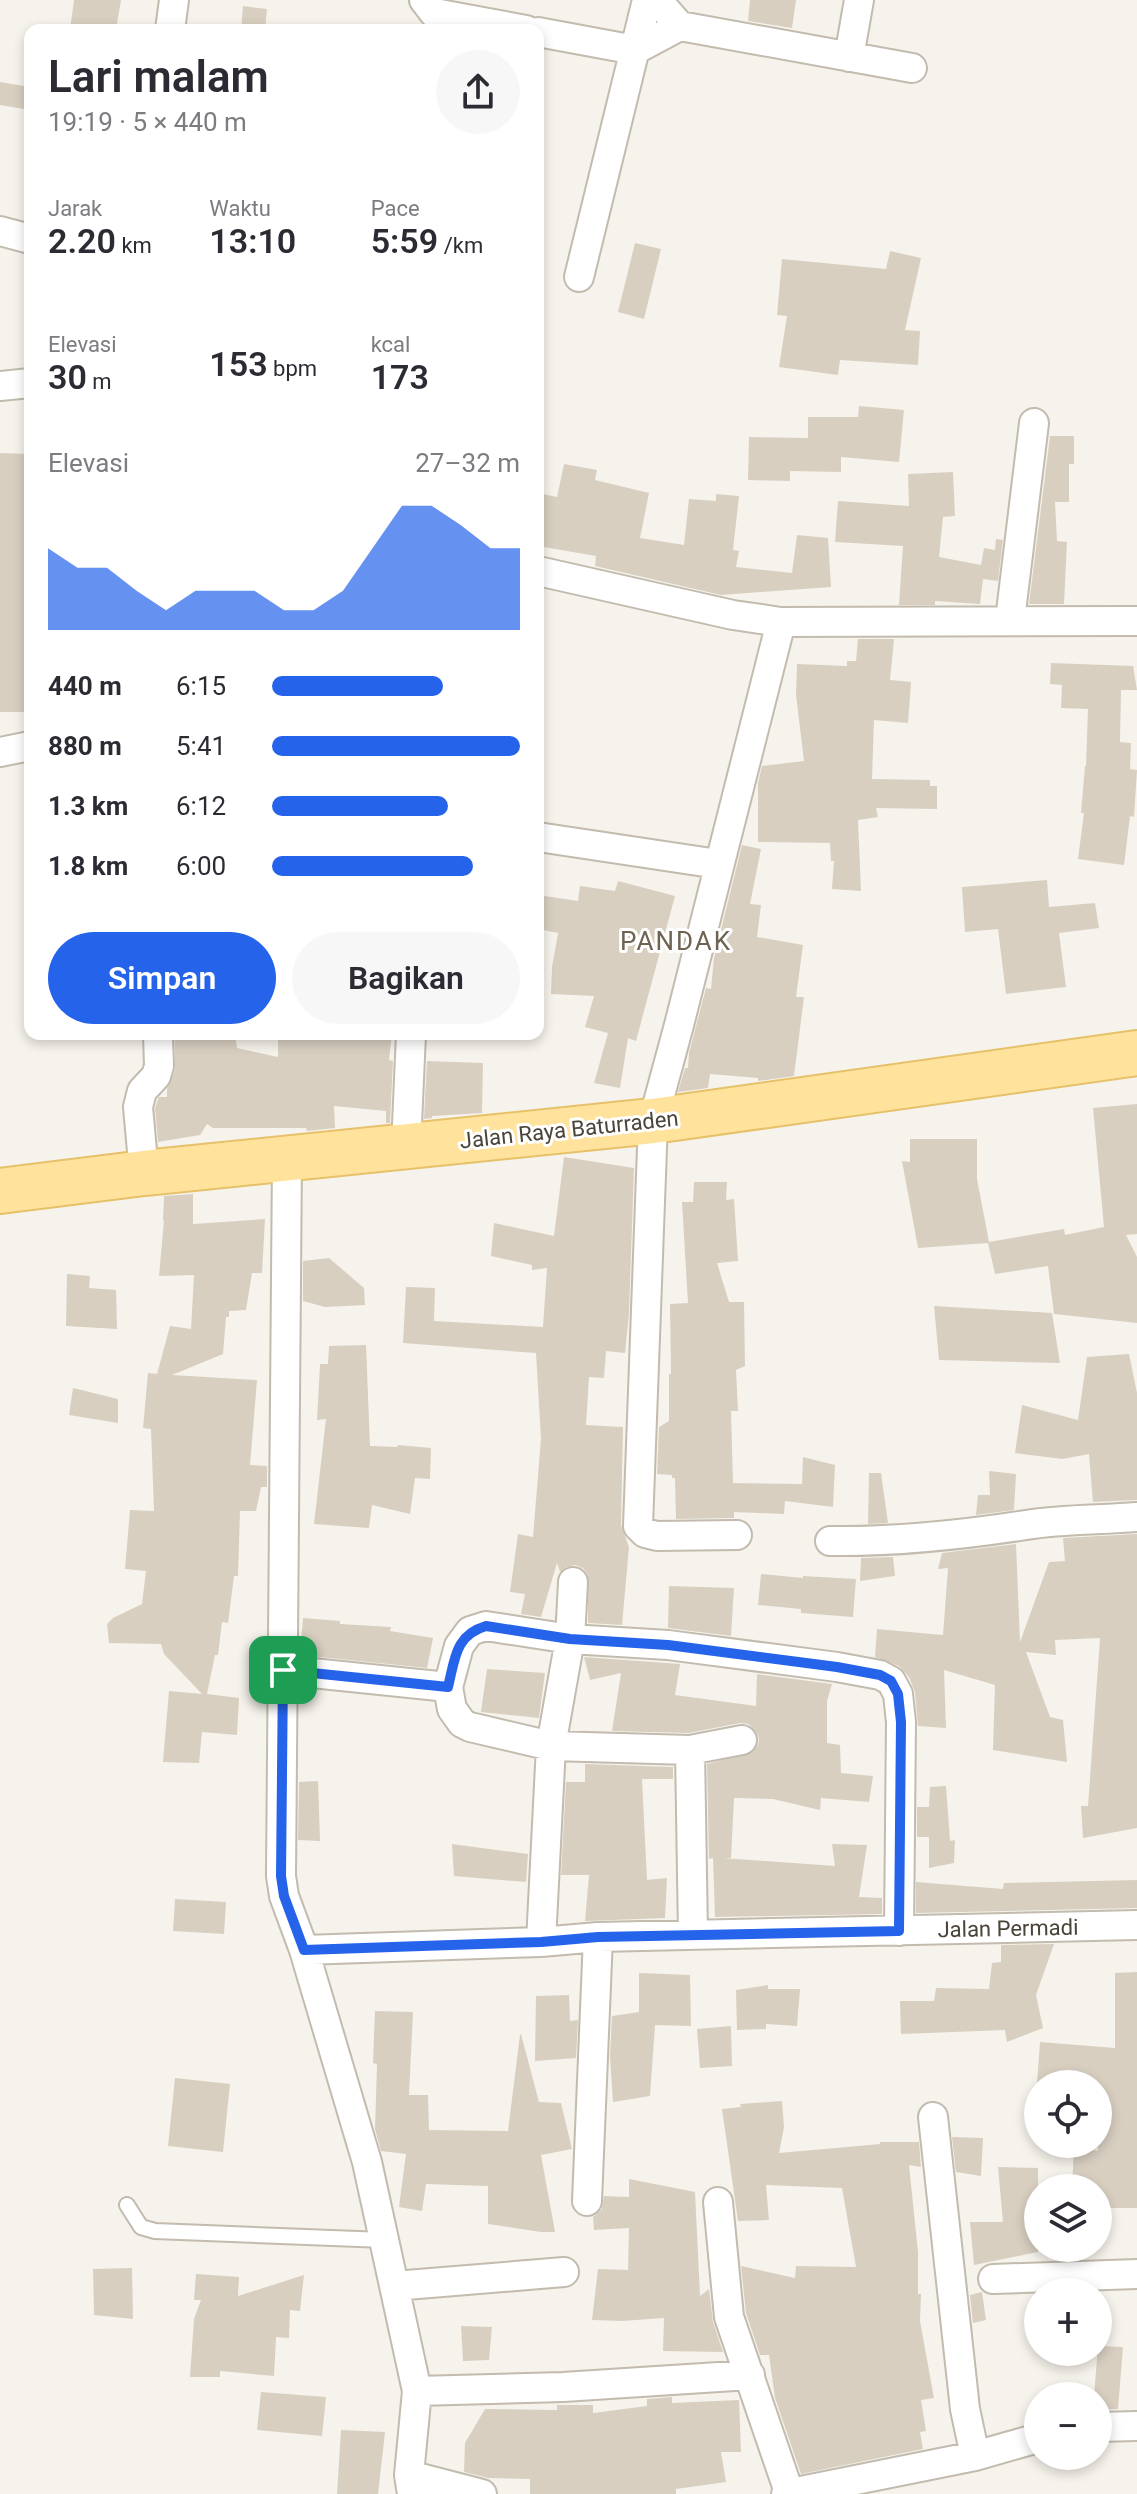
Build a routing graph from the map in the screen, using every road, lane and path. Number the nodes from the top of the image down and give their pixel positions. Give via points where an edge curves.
1 (174, 0) edge
2 (647, 0) edge
3 (657, 0) edge
4 (859, 0) edge
5 (431, 11) edge
6 (171, 24) edge
7 (496, 24) edge
8 (680, 26) junction
9 (544, 33) edge
10 (635, 50) junction
11 (849, 57) junction
12 (912, 68) dead end
13 (0, 231) edge
14 (24, 237) edge
15 (579, 277) dead end
16 (24, 384) edge
17 (0, 386) edge
18 (1034, 423) dead end
19 (544, 572) edge
20 (1010, 620) junction
21 (1137, 621) edge
22 (781, 622) junction
23 (24, 747) edge
24 (0, 752) edge
25 (544, 838) edge
26 (718, 864) junction
27 (158, 1040) edge
28 (411, 1040) edge
29 (1137, 1053) edge
30 (653, 1121) junction
31 (406, 1147) junction
32 (287, 1159) junction
33 (144, 1173) junction
34 (0, 1191) edge
35 (1137, 1517) edge
36 (737, 1535) dead end
37 (830, 1541) dead end
38 (573, 1582) dead end
39 (570, 1639) junction
40 (283, 1670) junction
41 (448, 1687) junction
42 (742, 1740) dead end
43 (551, 1746) junction
44 (690, 1750) junction
45 (1137, 1925) edge
46 (899, 1931) junction
47 (693, 1935) junction
48 (598, 1937) junction
49 (541, 1942) junction
50 (304, 1950) junction
51 (933, 2117) dead end
52 (587, 2201) dead end
53 (718, 2202) dead end
54 (127, 2205) dead end
55 (384, 2240) junction
56 (564, 2272) dead end
57 (1137, 2274) edge
58 (993, 2279) dead end
59 (394, 2286) junction
60 (750, 2375) junction
61 (417, 2391) junction
62 (1137, 2426) edge
63 (1112, 2427) edge
64 (1024, 2442) edge
65 (975, 2456) junction
66 (411, 2484) edge
67 (785, 2484) edge
68 (482, 2494) edge

1 - 6 street
2 - 10 street
3 - 8 street
4 - 11 street
5 - 7 street
8 - 10 street
8 - 11 street
9 - 10 street
10 - 15 street
11 - 12 street
13 - 14 street
16 - 17 street
18 - 20 street
19 - 22 street
20 - 21 street
20 - 22 street
22 - 26 street
23 - 24 street
25 - 26 street
26 - 30 street
27 - 33 street via 156,1076 142,1091 138,1107
28 - 31 street
29 - 30 main road, Jalan Raya Baturraden
30 - 31 main road, Jalan Raya Baturraden
30 - 36 street via 638,1526 657,1536
31 - 32 main road, Jalan Raya Baturraden
32 - 33 main road, Jalan Raya Baturraden
32 - 40 street
33 - 34 main road, Jalan Raya Baturraden
35 - 37 street via 879,1542
38 - 39 street
39 - 41 street via 486,1626 470,1631 459,1646
39 - 43 street
39 - 46 street via 668,1645 837,1667 891,1681 901,1722
40 - 41 street
40 - 50 street via 281,1876
41 - 43 street via 452,1709 462,1723
42 - 44 street
43 - 44 street
43 - 49 street
44 - 47 street
45 - 46 street, Jalan Permadi
46 - 47 street, Jalan Permadi
47 - 48 street, Jalan Permadi
48 - 49 street, Jalan Permadi
48 - 52 street
49 - 50 street, Jalan Permadi
50 - 55 street via 367,2162
51 - 65 street via 966,2416
53 - 60 street via 729,2317
54 - 55 lane via 141,2227 155,2231
55 - 59 street
56 - 59 street
57 - 58 street
59 - 61 street
60 - 61 street
60 - 67 street
61 - 66 street
62 - 63 street
64 - 65 street
65 - 67 street
66 - 68 street

